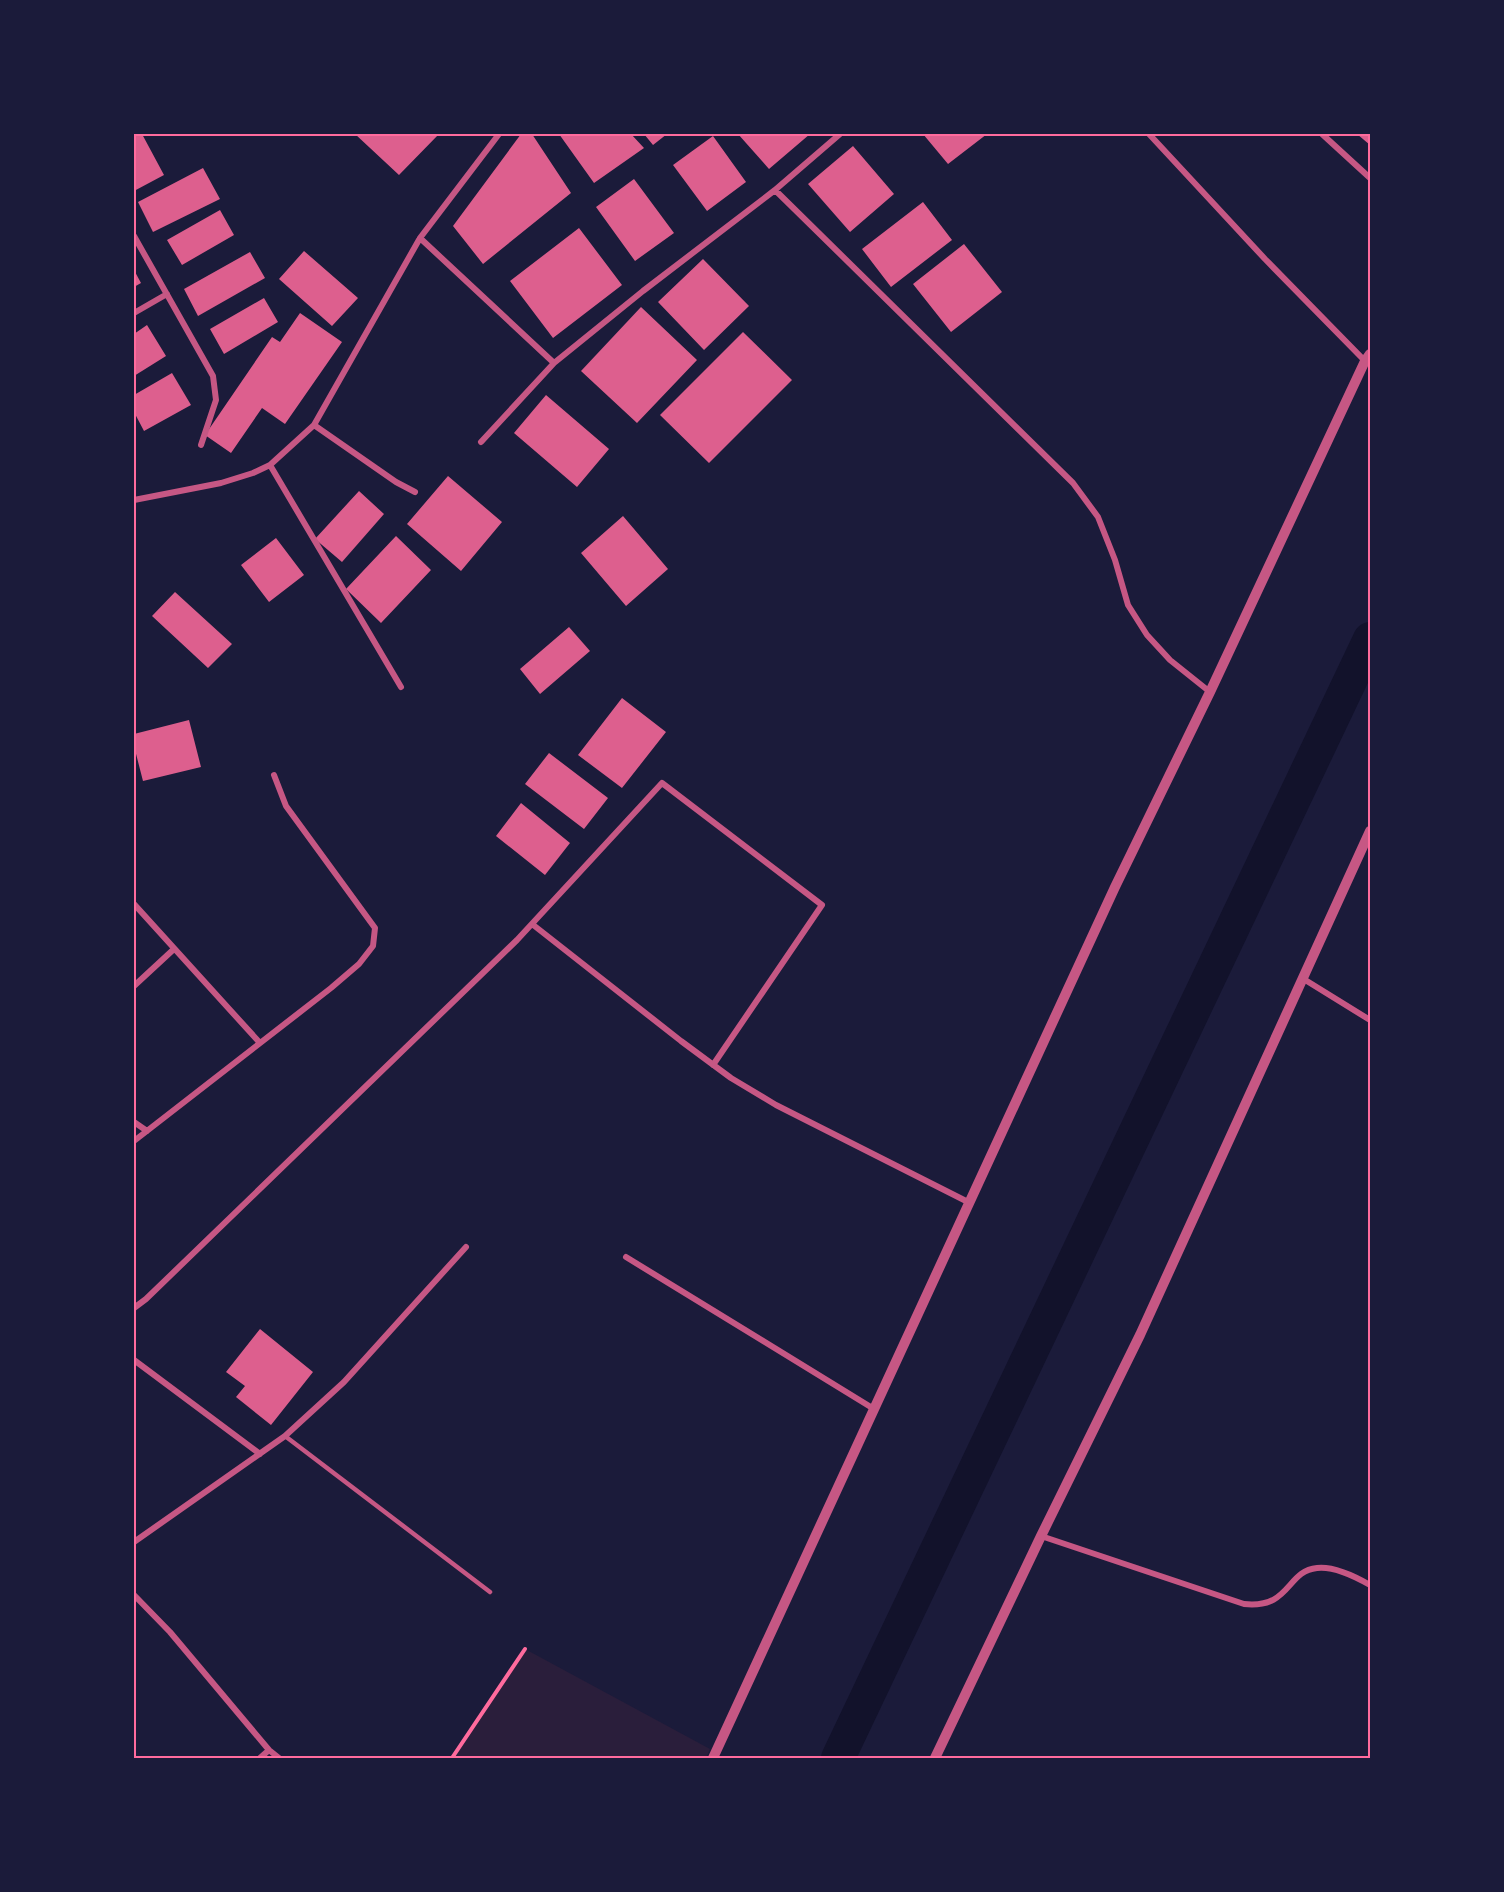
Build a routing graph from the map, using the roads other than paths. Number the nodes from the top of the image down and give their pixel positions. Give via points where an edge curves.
1 (499, 134) edge
2 (840, 134) edge
3 (1149, 134) edge
4 (1322, 134) edge
5 (1371, 178) edge
6 (775, 190) junction
7 (134, 236) edge
8 (420, 238) junction
9 (167, 294) junction
10 (134, 313) edge
11 (1368, 357) edge
12 (554, 363) junction
13 (314, 425) junction
14 (481, 442) dead end
15 (201, 445) dead end
16 (270, 465) junction
17 (415, 492) dead end
18 (134, 500) edge
19 (401, 687) dead end
20 (1210, 692) junction
21 (274, 775) dead end
22 (1371, 831) edge
23 (134, 904) edge
24 (532, 924) junction
25 (174, 950) junction
26 (1302, 978) junction
27 (134, 986) edge
28 (1371, 1020) edge
29 (260, 1043) junction
30 (713, 1065) junction
31 (134, 1122) edge
32 (147, 1131) junction
33 (134, 1141) edge
34 (970, 1203) junction
35 (466, 1246) dead end
36 (626, 1257) dead end
37 (134, 1308) edge
38 (134, 1360) edge
39 (874, 1409) junction
40 (285, 1436) junction
41 (260, 1454) junction
42 (1041, 1536) junction
43 (134, 1542) edge
44 (1371, 1585) edge
45 (490, 1592) dead end
46 (134, 1595) edge
47 (269, 1750) junction
48 (260, 1758) edge
49 (279, 1758) edge
50 (713, 1758) edge
51 (935, 1758) edge

1 - 8 street
2 - 6 street
3 - 11 street via 1265,260
4 - 5 street
6 - 12 street
6 - 20 street via 1072,483 1098,517 1128,605 1147,635 1170,660
7 - 9 street
8 - 12 street
8 - 13 street
9 - 10 street
9 - 15 street via 213,376 216,400
11 - 20 street
12 - 14 street
13 - 16 street
13 - 17 street
16 - 18 street via 222,483
16 - 19 street
20 - 34 street via 1115,887
21 - 29 street via 286,806 375,928 373,945 359,964
22 - 26 street
23 - 25 street
24 - 30 street
24 - 30 street via 662,783 822,905
24 - 37 street
25 - 27 street
25 - 29 street
26 - 28 street
26 - 42 street via 1140,1335
29 - 32 street
30 - 34 street via 776,1105
31 - 32 street
32 - 33 street
34 - 39 street
35 - 40 street via 344,1382
36 - 39 street
38 - 41 street
39 - 50 street
40 - 41 street
40 - 45 lane
41 - 43 street
42 - 44 street via 1244,1604 1260,1606 1278,1598 1299,1576 1316,1568 1335,1570
42 - 51 street
46 - 47 street
47 - 48 street
47 - 49 street

